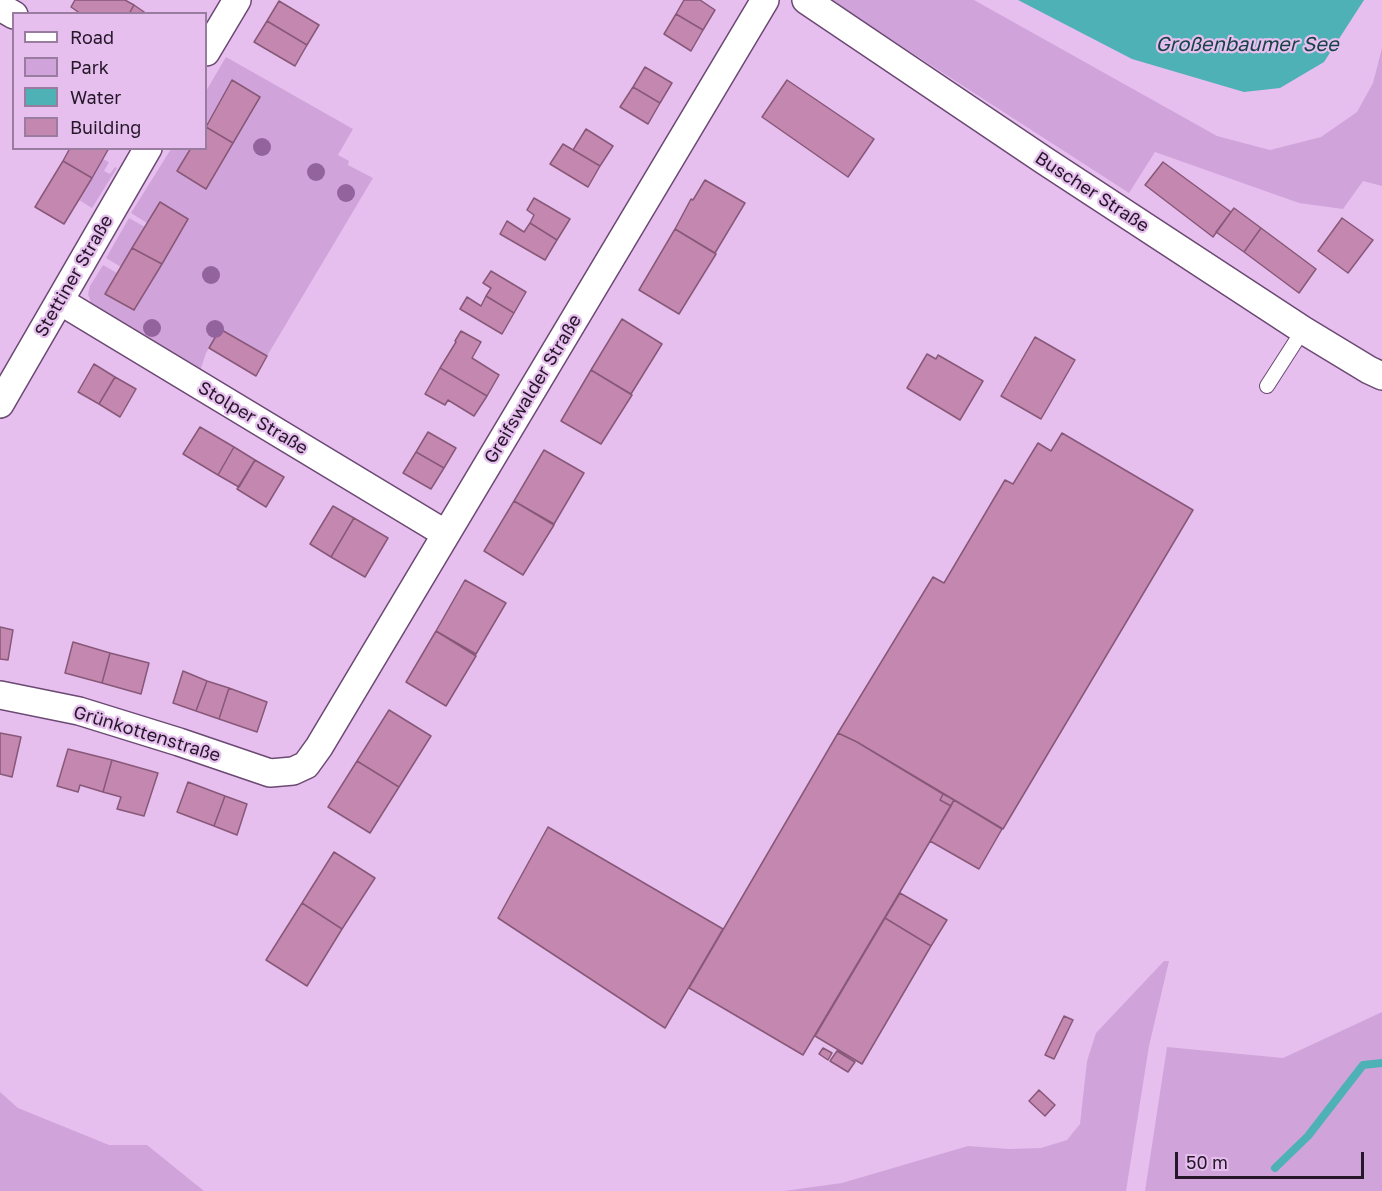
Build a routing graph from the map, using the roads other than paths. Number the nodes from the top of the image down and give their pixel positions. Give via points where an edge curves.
1 (237, 0) edge
2 (765, 0) edge
3 (806, 0) edge
4 (207, 50) edge
5 (147, 150) edge
6 (60, 301) junction
7 (1303, 330) junction
8 (1382, 376) edge
9 (1267, 386) dead end
10 (0, 404) edge
11 (446, 534) junction
12 (0, 695) edge
13 (293, 771) joint

1 - 4 street
2 - 11 street, Greifswalder Straße
3 - 7 street, Buscher Straße
5 - 6 street, Stettiner Straße
6 - 10 street, Stettiner Straße
6 - 11 street, Stolper Straße
7 - 8 street, Buscher Straße
7 - 9 lane
11 - 13 street, Greifswalder Straße via 319,747 306,765
12 - 13 street, Grünkottenstraße via 79,711 270,773

